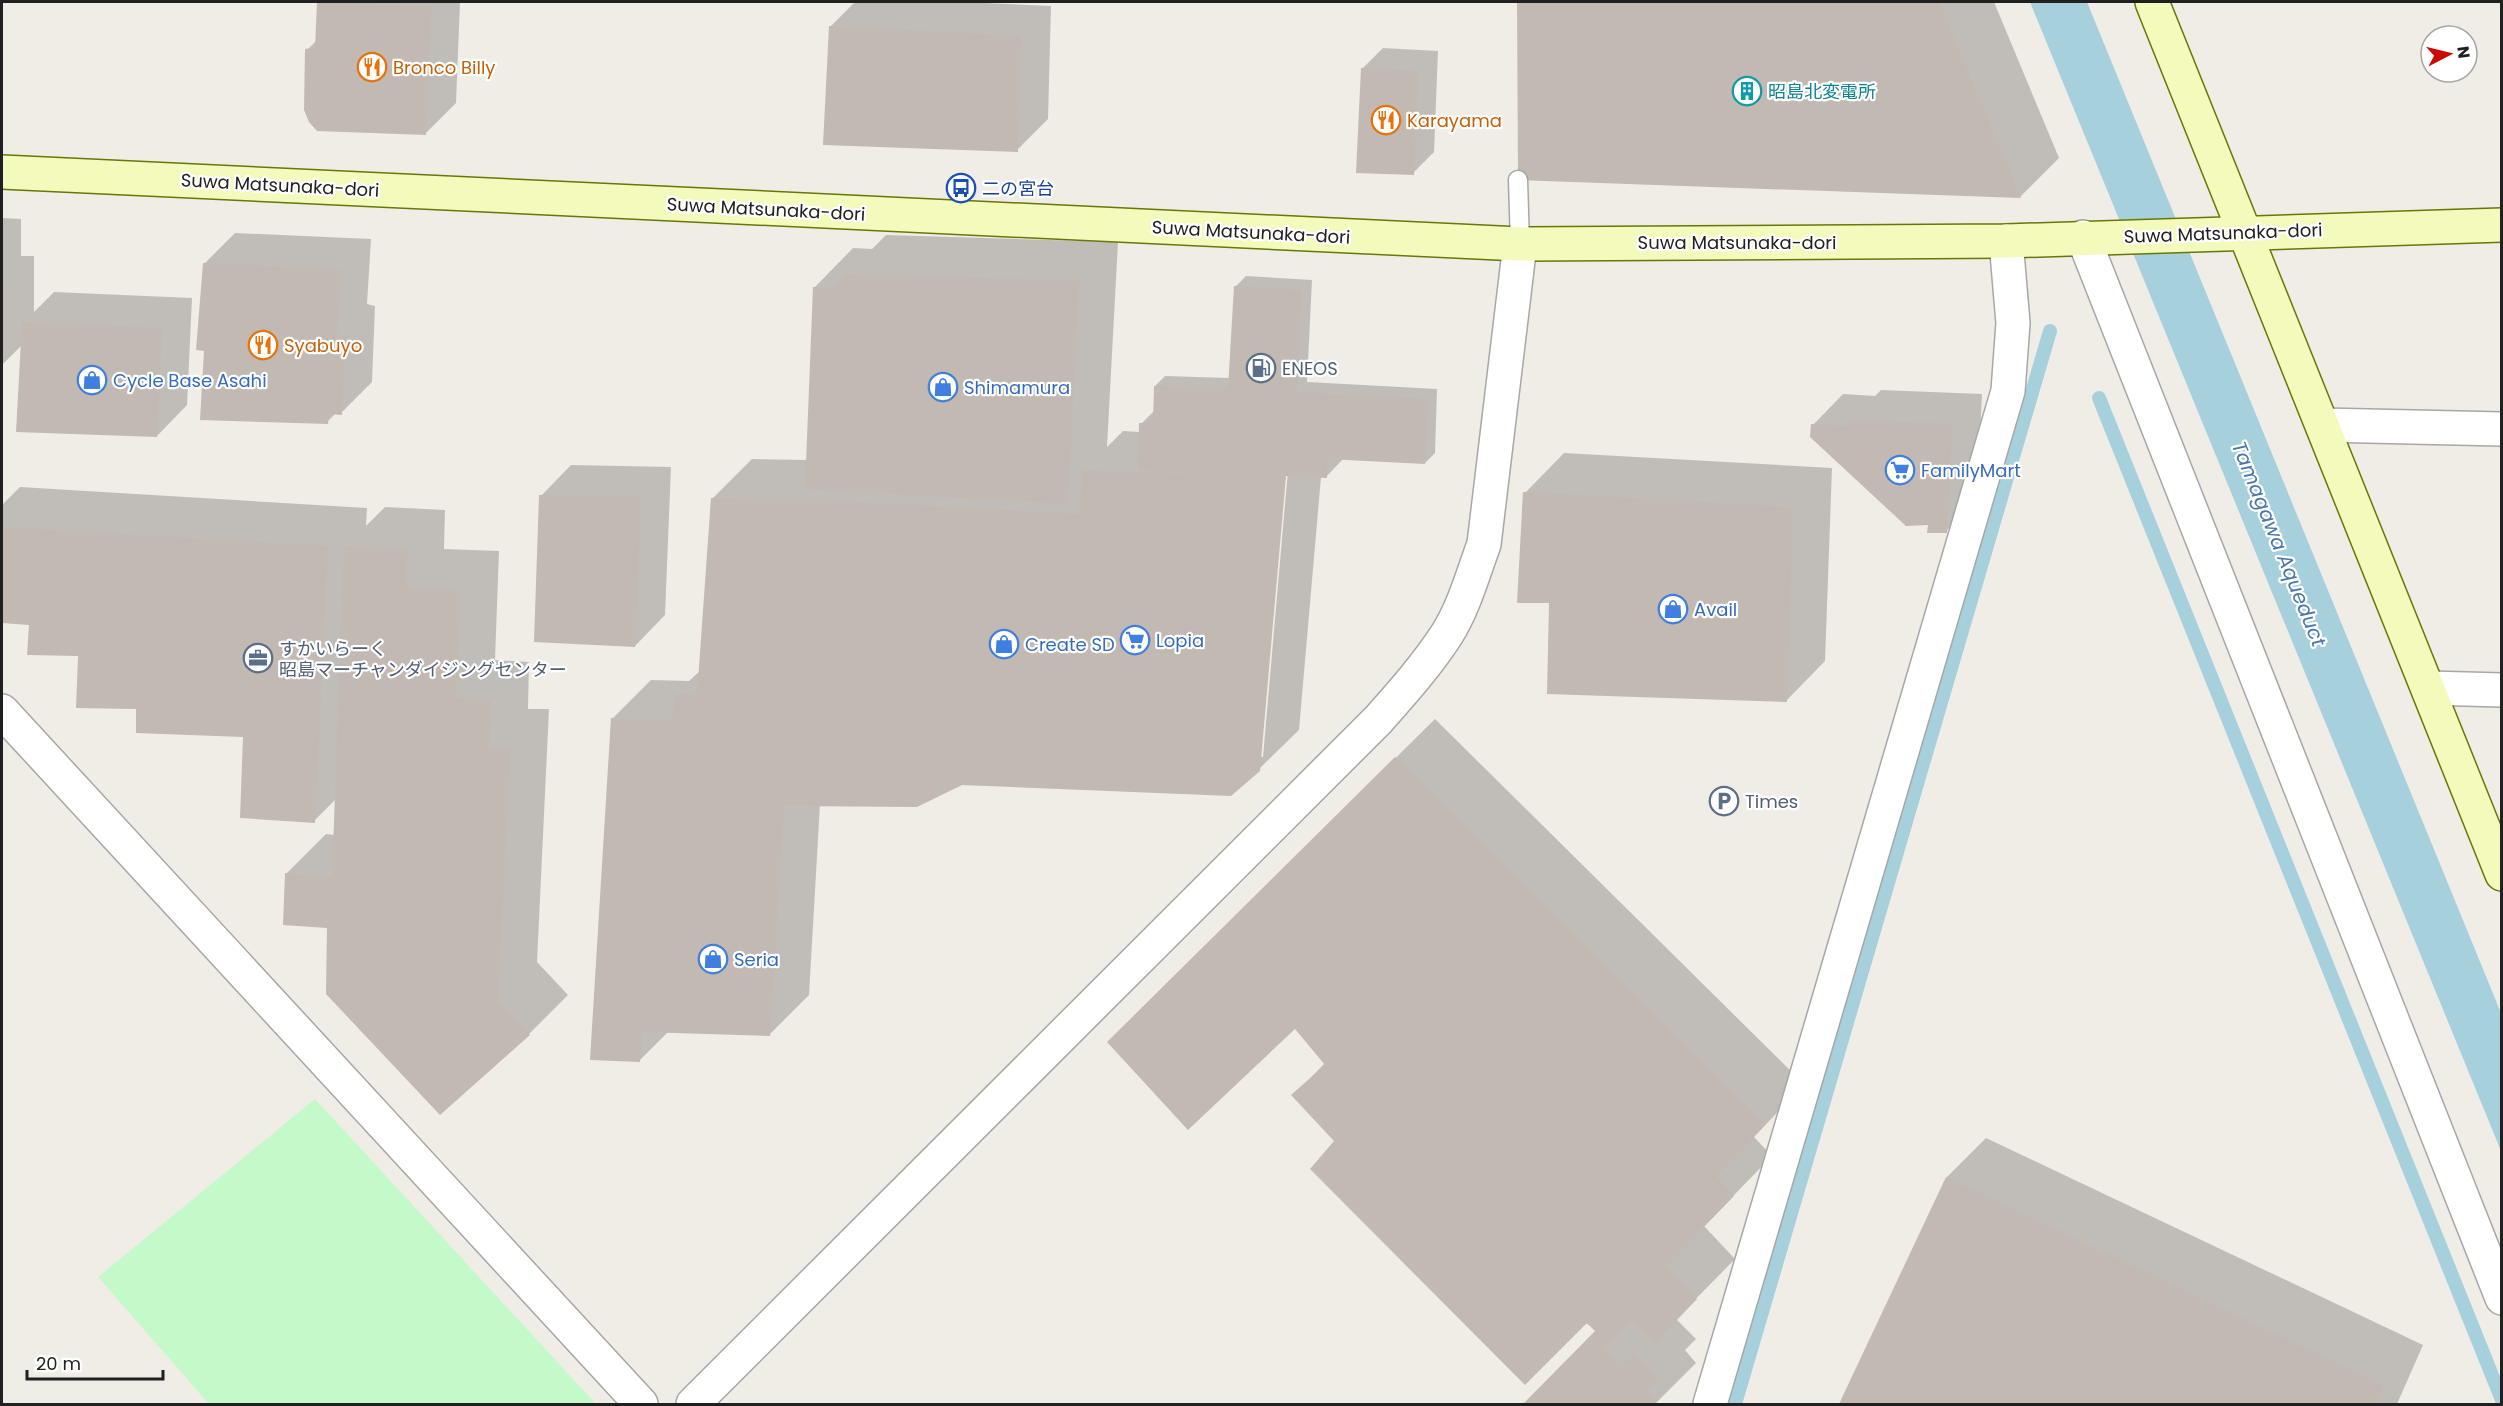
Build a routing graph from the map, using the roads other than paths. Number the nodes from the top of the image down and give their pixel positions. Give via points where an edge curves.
1 (2152, 2) edge
2 (2, 172) edge
3 (1518, 180) dead end
4 (2502, 225) edge
5 (2244, 231) junction
6 (2084, 237) junction
7 (2006, 241) junction
8 (1520, 244) junction
9 (2323, 425) junction
10 (2502, 429) edge
11 (2429, 688) junction
12 (2502, 690) edge
13 (2, 711) edge
14 (2502, 874) edge
15 (2502, 1298) edge
16 (641, 1404) edge
17 (693, 1404) edge
18 (1710, 1404) edge

1 - 5 street
2 - 8 street, Suwa Matsunaka-dori
3 - 8 lane
4 - 5 street, Suwa Matsunaka-dori
5 - 6 street, Suwa Matsunaka-dori
5 - 9 street
6 - 7 street, Suwa Matsunaka-dori
6 - 15 street
7 - 8 street, Suwa Matsunaka-dori
7 - 18 street via 2013,323 2008,392
8 - 17 street via 1484,544 1468,590 1441,642 1378,720
9 - 10 street
9 - 11 street
11 - 12 street
11 - 14 street
13 - 16 street

